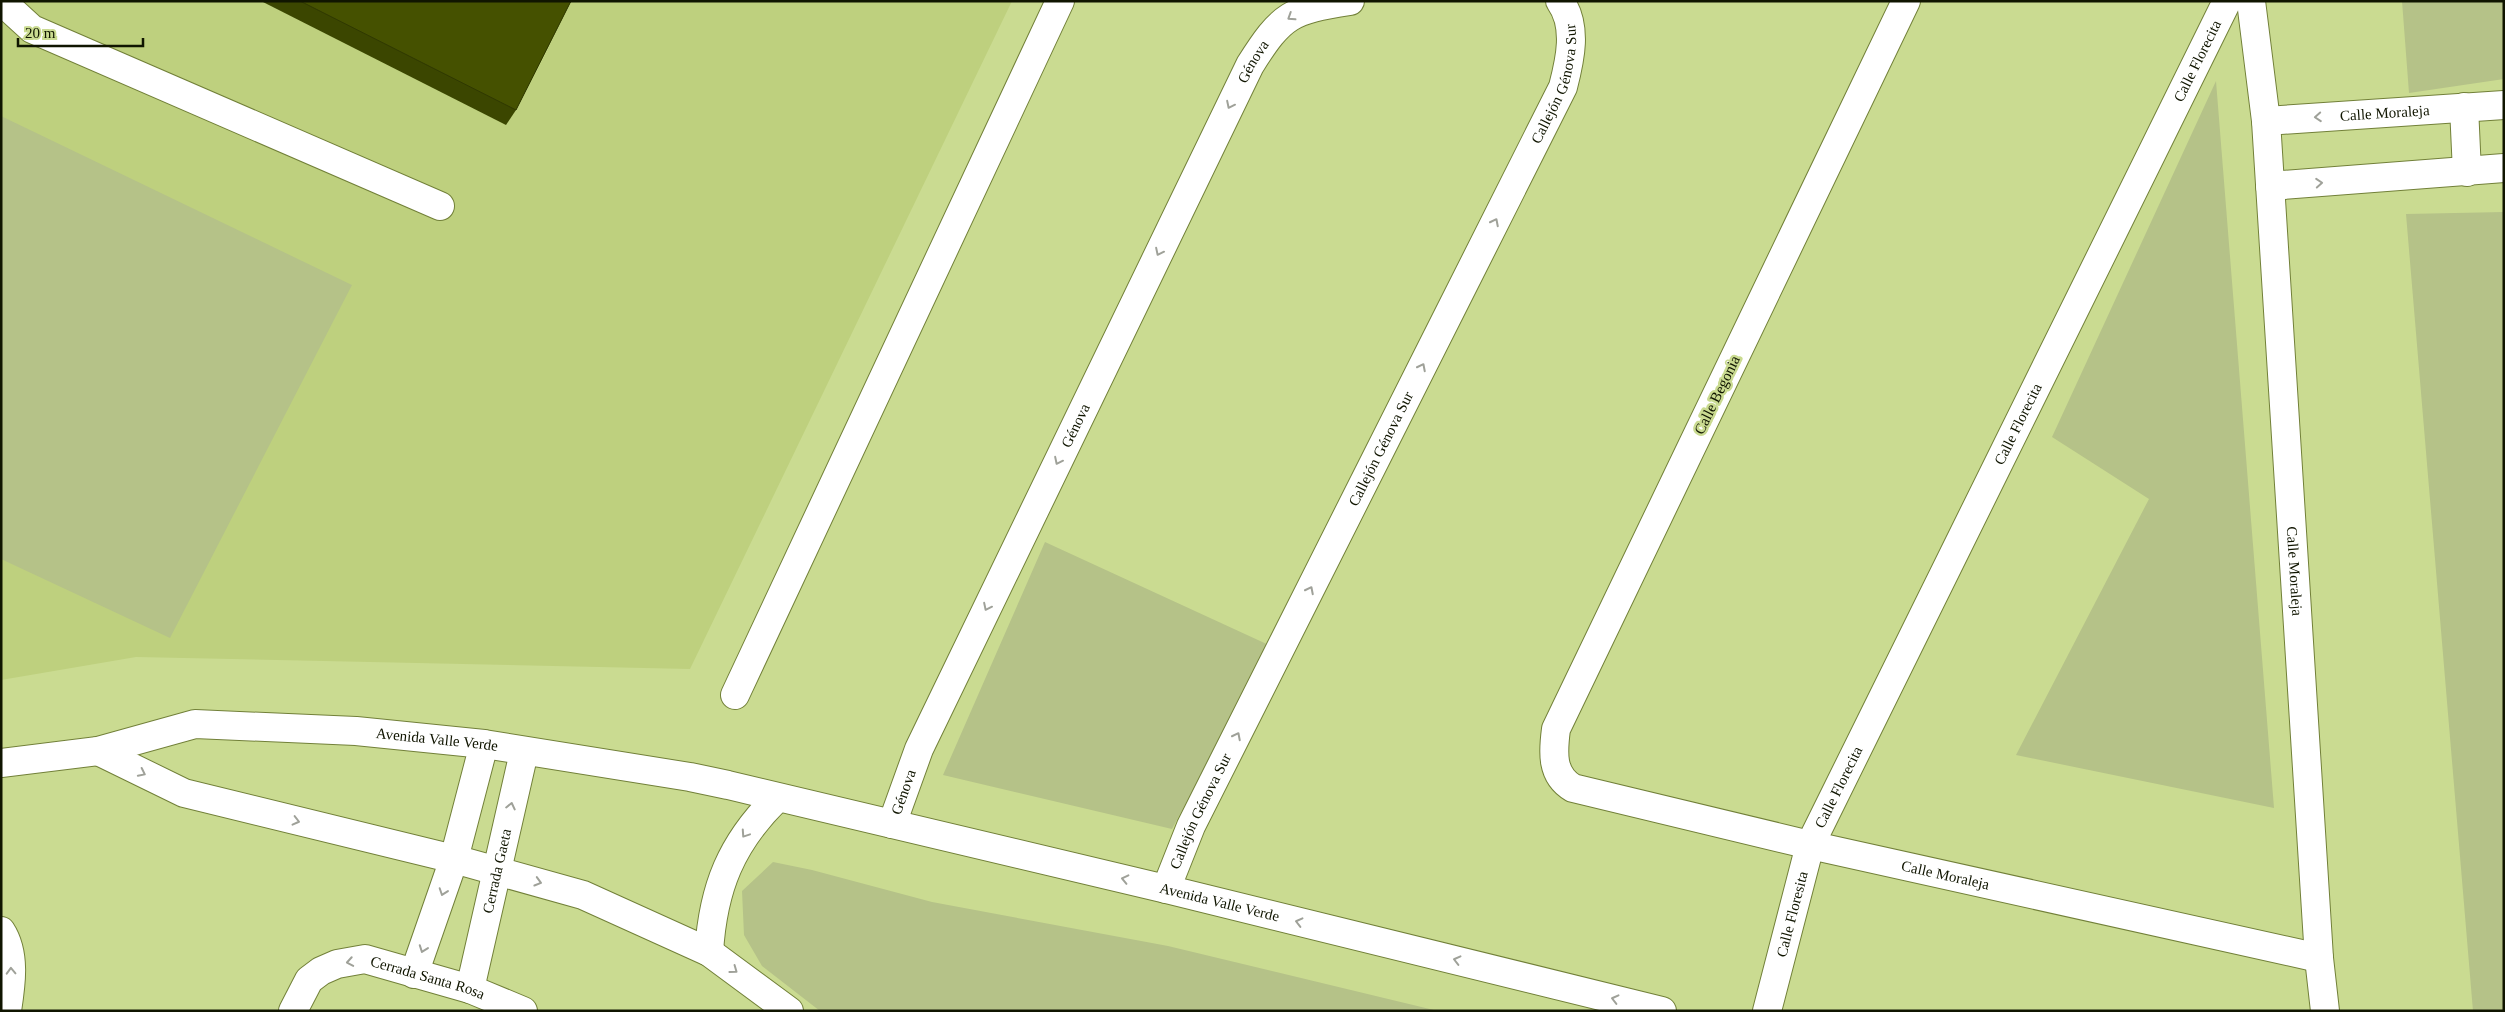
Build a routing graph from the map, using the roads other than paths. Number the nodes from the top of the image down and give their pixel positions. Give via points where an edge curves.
1 (6, 1) edge
2 (1350, 1) edge
3 (1906, 1) edge
4 (2227, 1) edge
5 (2251, 1) edge
6 (1561, 2) edge
7 (1055, 3) edge
8 (2504, 105) edge
9 (2464, 107) junction
10 (2266, 121) junction
11 (2504, 168) edge
12 (2467, 172) junction
13 (2270, 186) junction
14 (440, 206) dead end
15 (735, 695) dead end
16 (484, 744) junction
17 (98, 751) junction
18 (524, 752) junction
19 (1, 763) edge
20 (1573, 788) joint
21 (777, 798) junction
22 (892, 824) junction
23 (1810, 845) junction
24 (454, 859) junction
25 (497, 870) junction
26 (1166, 889) junction
27 (1, 931) edge
28 (709, 952) junction
29 (2319, 958) junction
30 (414, 974) junction
31 (470, 989) junction
32 (7, 1011) edge
33 (293, 1011) edge
34 (523, 1011) edge
35 (790, 1011) edge
36 (1662, 1011) edge
37 (1767, 1011) edge
38 (2325, 1011) edge

1 - 14 street via 9,8 32,28
2 -> 22 street, Génova via 1310,7 1293,14 1270,32 1250,65 919,749
3 - 20 street, Calle Begonia via 1556,729 1554,746 1558,772 1563,782
4 - 23 street, Calle Florecita
5 - 10 street, Calle Moraleja
26 -> 6 street, Callejón Génova Sur via 1191,826 1562,87 1571,59 1571,33
7 - 15 street
8 - 9 street, Calle Moraleja
9 -> 10 street, Calle Moraleja
9 - 12 street
10 - 13 street, Calle Moraleja
11 - 12 street
13 -> 12 street
13 - 29 street, Calle Moraleja
16 - 17 street, Avenida Valle Verde via 356,731 195,724
16 - 18 street, Avenida Valle Verde
16 - 24 street
17 - 19 street, Avenida Valle Verde
17 -> 24 street via 184,794
18 - 21 street, Avenida Valle Verde via 690,777
25 -> 18 street, Cerrada Gaeta
20 - 23 street, Calle Moraleja
21 - 22 street, Avenida Valle Verde
21 -> 28 street via 744,834 722,878 715,903
26 -> 22 street, Avenida Valle Verde
23 - 29 street, Calle Moraleja
23 - 37 street, Calle Floresita
24 - 25 street
24 -> 30 street
25 -> 28 street via 582,895
25 - 31 street, Cerrada Gaeta
36 -> 26 street, Avenida Valle Verde
32 -> 27 street via 11,986 10,956
28 -> 35 street
29 - 38 street, Calle Moraleja
30 - 31 street, Cerrada Santa Rosa
30 -> 33 street, Cerrada Santa Rosa via 365,959 337,964 309,980
31 - 34 street, Cerrada Santa Rosa

